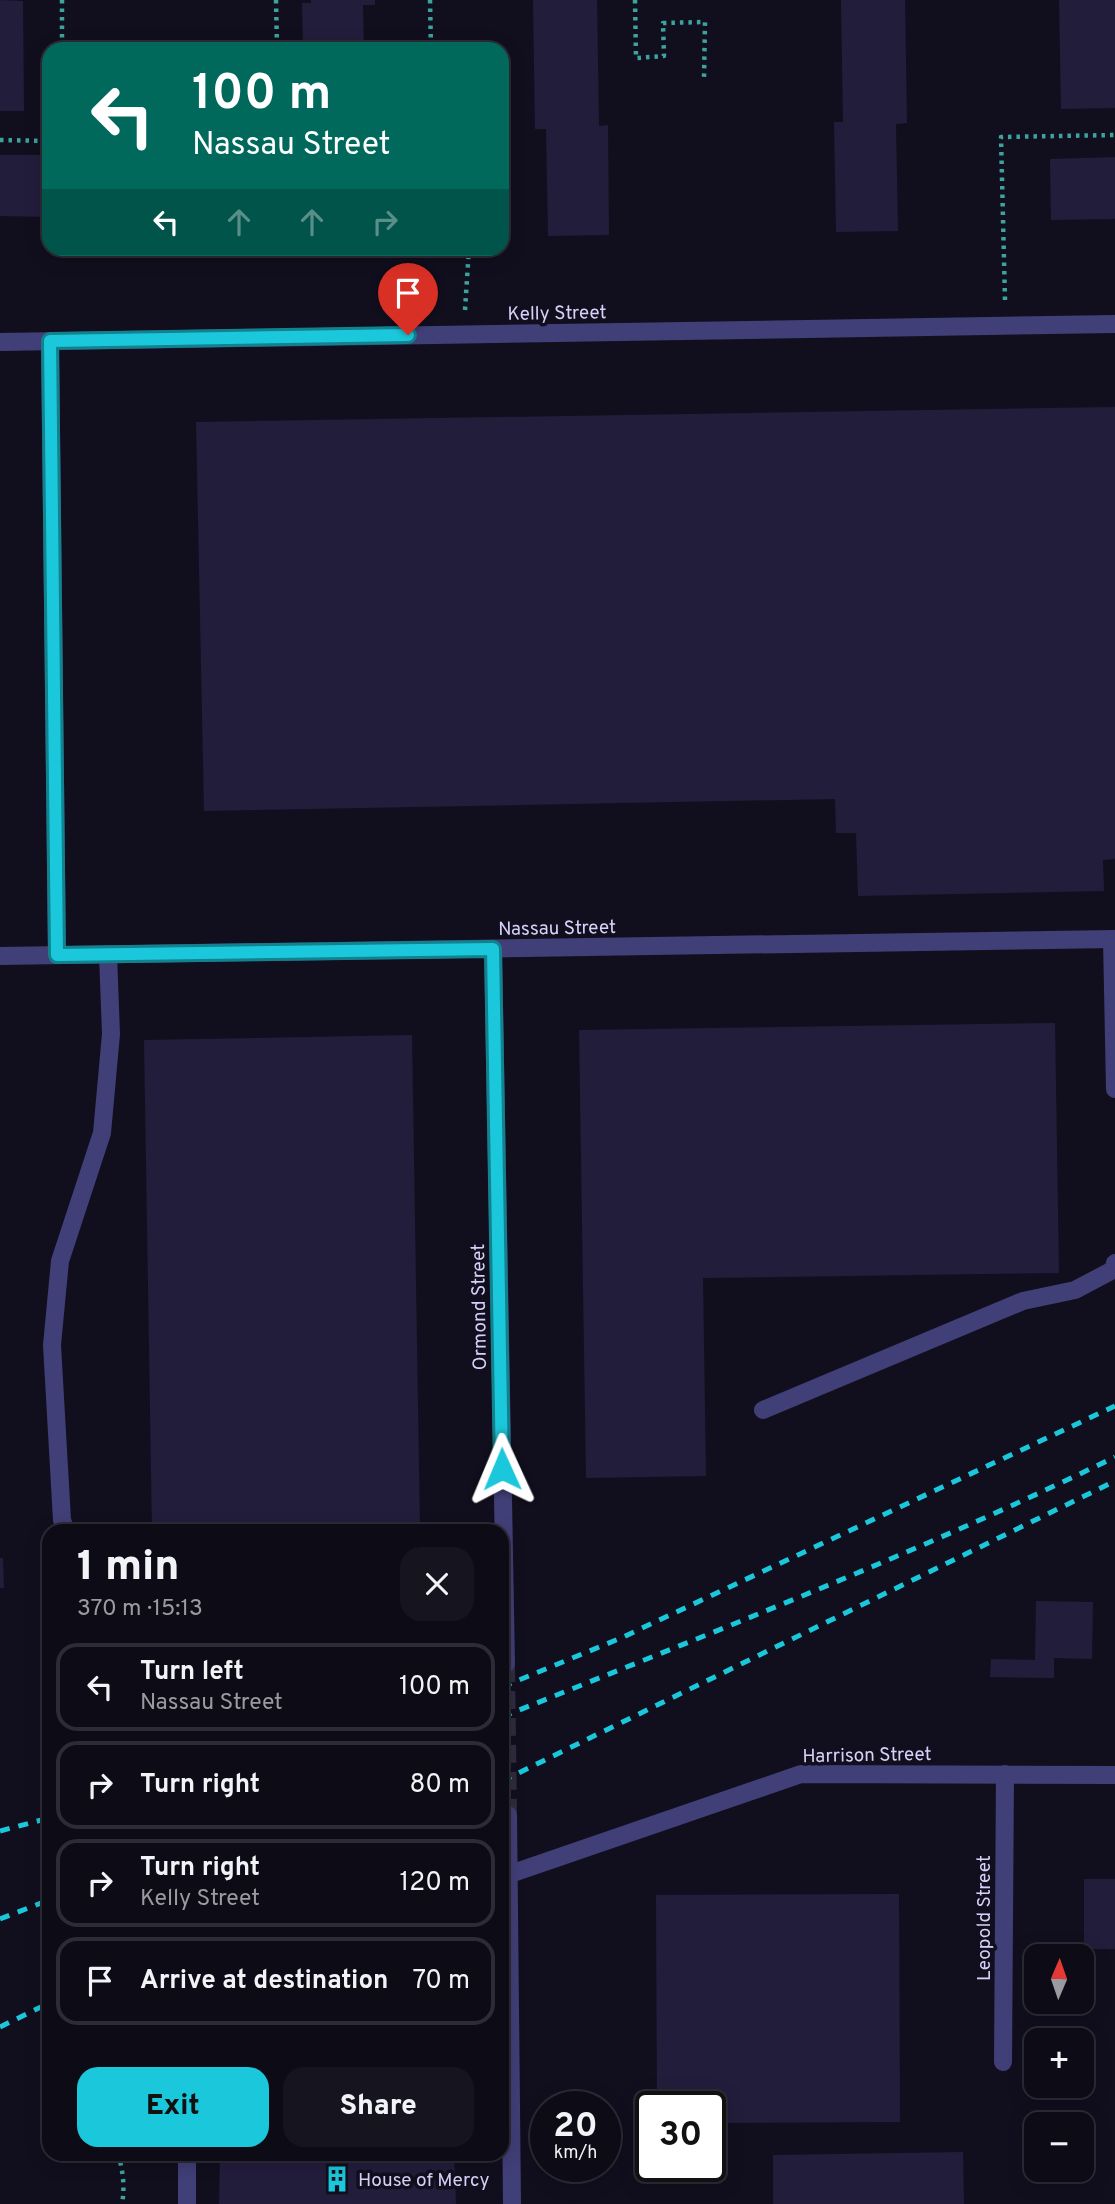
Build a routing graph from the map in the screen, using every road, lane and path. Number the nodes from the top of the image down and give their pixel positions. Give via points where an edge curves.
1 (62, 0) edge
2 (276, 0) edge
3 (430, 0) edge
4 (635, 0) edge
5 (62, 42) edge
6 (277, 42) edge
7 (431, 42) edge
8 (704, 78) dead end
9 (1115, 135) edge
10 (0, 141) edge
11 (42, 141) edge
12 (468, 256) edge
13 (1115, 324) edge
14 (1005, 326) junction
15 (463, 335) junction
16 (50, 341) junction
17 (0, 342) edge
18 (1113, 939) edge
19 (493, 949) junction
20 (108, 954) junction
21 (57, 955) junction
22 (0, 956) edge
23 (1115, 1089) edge
24 (1115, 1264) edge
25 (763, 1410) dead end
26 (63, 1524) edge
27 (502, 1524) edge
28 (1005, 1774) junction
29 (1115, 1775) edge
30 (509, 1844) edge
31 (510, 1874) junction
32 (509, 1895) edge
33 (1003, 2062) dead end
34 (509, 2081) edge
35 (120, 2161) edge
36 (187, 2161) edge
37 (122, 2204) edge
38 (187, 2204) edge
39 (512, 2204) edge

1 - 5 path
2 - 6 path
3 - 7 path
4 - 8 path via 636,58 664,56 663,23 705,22
9 - 14 path via 1001,137
10 - 11 path
12 - 15 path
13 - 14 street, Kelly Street
14 - 15 street, Kelly Street
15 - 16 street, Kelly Street
16 - 17 street, Kelly Street
16 - 21 street
18 - 19 street, Nassau Street
18 - 23 street
19 - 20 street, Nassau Street
19 - 27 street, Ormond Street
20 - 21 street, Nassau Street
20 - 26 street via 111,1034 102,1133 60,1261 51,1345
21 - 22 street, Nassau Street
24 - 25 street via 1113,1270 1074,1290 1023,1301
28 - 29 street, Harrison Street
28 - 31 street, Harrison Street via 801,1774
28 - 33 street, Leopold Street
30 - 31 street
31 - 32 street
34 - 39 street
35 - 37 path
36 - 38 street

